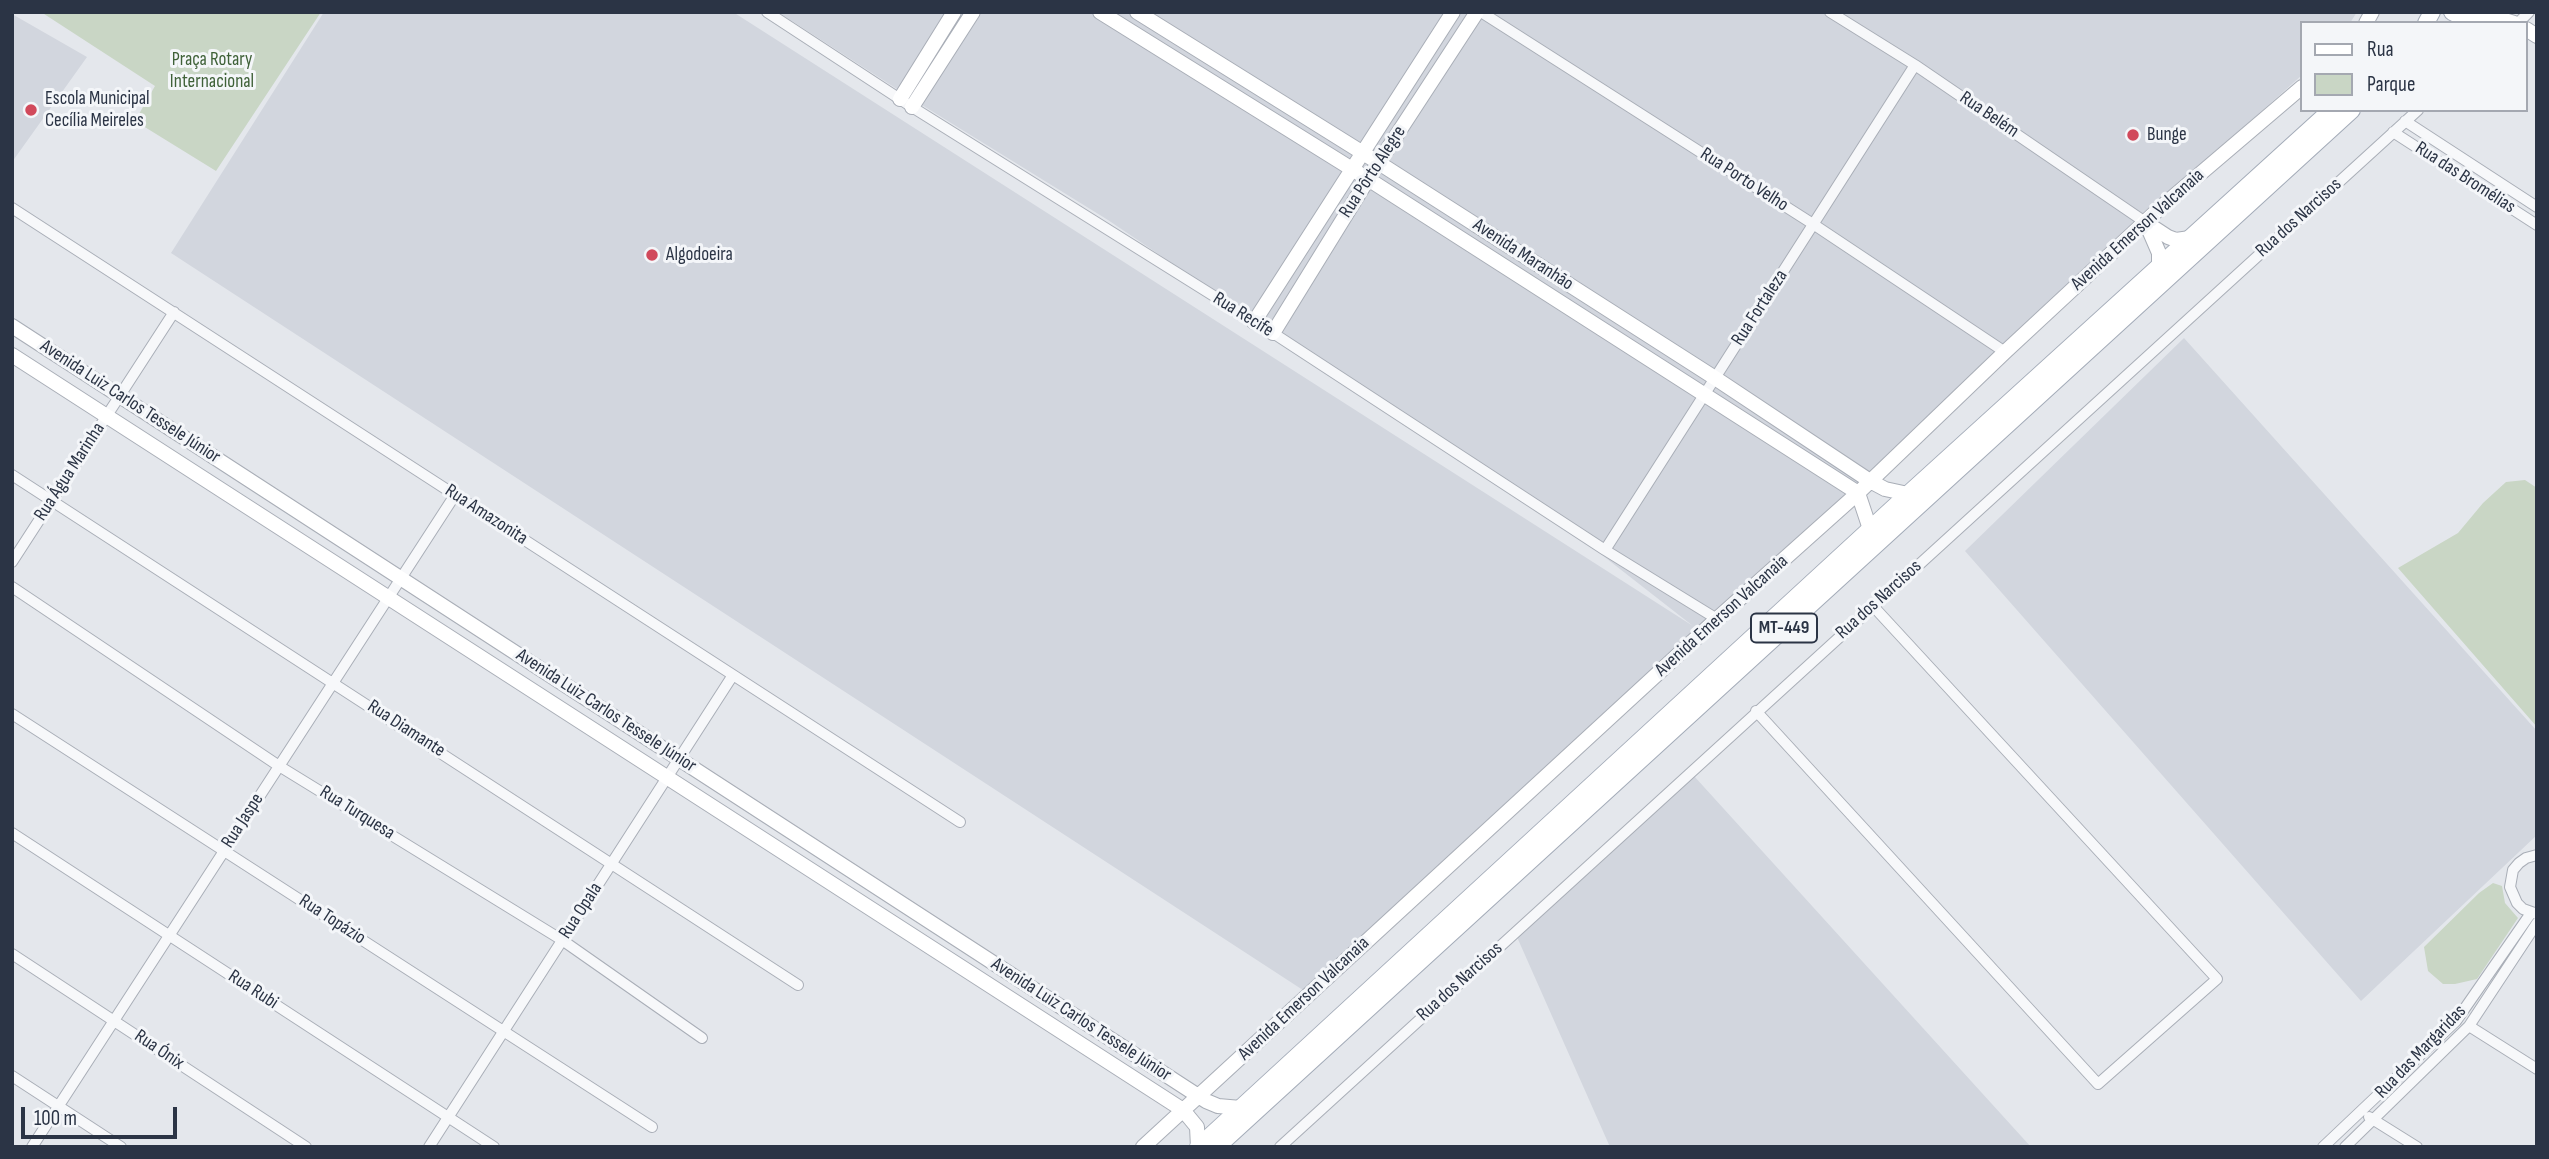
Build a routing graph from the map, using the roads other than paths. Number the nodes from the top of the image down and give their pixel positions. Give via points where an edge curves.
1 (767, 12) edge
2 (954, 12) edge
3 (973, 12) edge
4 (1100, 12) edge
5 (1137, 12) edge
6 (1453, 12) edge
7 (1479, 12) edge
8 (1830, 12) edge
9 (2452, 12) edge
10 (2486, 13) edge
11 (2464, 21) edge
12 (2510, 21) edge
13 (1915, 65) junction
14 (2300, 88) edge
15 (900, 99) junction
16 (912, 107) junction
17 (2329, 112) edge
18 (2350, 112) edge
19 (2416, 112) edge
20 (2405, 121) junction
21 (2393, 132) junction
22 (1362, 153) junction
23 (1379, 163) junction
24 (1352, 169) junction
25 (1368, 179) junction
26 (2537, 207) edge
27 (12, 208) edge
28 (2145, 222) junction
29 (1813, 224) junction
30 (2537, 225) edge
31 (2190, 238) junction
32 (2159, 266) junction
33 (174, 312) junction
34 (1254, 322) junction
35 (12, 326) edge
36 (1273, 333) junction
37 (2005, 352) junction
38 (12, 355) edge
39 (1715, 378) junction
40 (1704, 395) junction
41 (120, 396) junction
42 (107, 416) junction
43 (12, 475) edge
44 (1870, 481) junction
45 (1858, 493) junction
46 (1908, 494) junction
47 (455, 495) junction
48 (52, 500) junction
49 (1870, 530) junction
50 (1605, 550) junction
51 (12, 562) edge
52 (401, 577) junction
53 (12, 587) edge
54 (388, 598) junction
55 (1873, 606) junction
56 (1717, 619) junction
57 (733, 675) junction
58 (334, 682) junction
59 (1756, 711) junction
60 (12, 714) edge
61 (679, 759) junction
62 (279, 766) junction
63 (667, 778) junction
64 (960, 822) dead end
65 (12, 833) edge
66 (224, 850) junction
67 (2537, 855) edge
68 (612, 863) junction
69 (2535, 917) edge
70 (170, 935) junction
71 (562, 940) junction
72 (12, 954) edge
73 (798, 985) dead end
74 (114, 1020) junction
75 (2469, 1026) junction
76 (504, 1031) junction
77 (702, 1038) dead end
78 (2537, 1069) edge
79 (12, 1076) edge
80 (1199, 1096) junction
81 (58, 1106) junction
82 (1241, 1108) junction
83 (1182, 1110) junction
84 (2362, 1112) junction
85 (448, 1118) junction
86 (2374, 1120) junction
87 (652, 1127) dead end
88 (32, 1147) edge
89 (121, 1147) edge
90 (306, 1147) edge
91 (429, 1147) edge
92 (494, 1147) edge
93 (1143, 1147) edge
94 (1198, 1147) edge
95 (1217, 1147) edge
96 (1280, 1147) edge
97 (2323, 1147) edge
98 (2345, 1147) edge
99 (2417, 1147) edge

1 - 15 street, Rua Recife
2 - 15 street
3 - 16 street
4 - 24 street, Avenida Maranhão
5 - 22 street, Avenida Maranhão
6 - 22 street, Rua Pôrto Alegre
7 - 23 street, Rua Pôrto Alegre
7 - 29 street, Rua Porto Velho
8 - 13 street, Rua Belém
9 - 11 main road
10 - 11 main road
10 - 12 street
13 - 28 street, Rua Belém
13 - 29 street, Rua Fortaleza
14 - 28 street, Avenida Emerson Valcanaia
15 - 16 street, Rua Recife
16 - 34 street, Rua Recife
17 - 31 main road, MT-449
18 - 95 main road, MT-449
19 - 20 street, Rua dos Narcisos
20 - 21 street, Rua dos Narcisos
20 - 26 street, Rua das Bromélias
21 - 30 street, Rua das Bromélias
21 - 55 street, Rua dos Narcisos
22 - 23 street, Avenida Maranhão
22 - 24 street, Rua Pôrto Alegre
23 - 25 street, Rua Pôrto Alegre
23 - 39 street, Avenida Maranhão
24 - 25 street, Avenida Maranhão
24 - 34 street, Rua Pôrto Alegre
25 - 36 street, Rua Pôrto Alegre
25 - 40 street, Avenida Maranhão
27 - 33 street, Rua Amazonita
28 - 31 street via 2176,240
28 - 32 street via 2159,253
28 - 37 street, Avenida Emerson Valcanaia
29 - 37 street, Rua Porto Velho
29 - 39 street, Rua Fortaleza
31 - 32 main road, MT-449
32 - 46 main road, MT-449
33 - 41 street, Rua Água Marinha
33 - 47 street, Rua Amazonita
34 - 36 street, Rua Recife
35 - 41 street, Avenida Luiz Carlos Tessele Júnior
36 - 50 street, Rua Recife
37 - 44 street, Avenida Emerson Valcanaia
38 - 42 street, Avenida Luiz Carlos Tessele Júnior
39 - 40 street, Rua Fortaleza
39 - 44 street, Avenida Maranhão
40 - 45 street, Avenida Maranhão
40 - 50 street, Rua Fortaleza
41 - 42 street, Rua Água Marinha
41 - 52 street, Avenida Luiz Carlos Tessele Júnior
42 - 48 street, Rua Água Marinha
42 - 54 street, Avenida Luiz Carlos Tessele Júnior
43 - 48 street, Rua Diamante
44 - 45 street, Avenida Emerson Valcanaia
44 - 46 street, Avenida Maranhão
45 - 49 street
45 - 56 street, Avenida Emerson Valcanaia
46 - 49 main road, MT-449
47 - 52 street, Rua Jaspe
47 - 57 street, Rua Amazonita
48 - 51 street, Rua Água Marinha
48 - 58 street, Rua Diamante
49 - 82 main road, MT-449
50 - 56 street, Rua Recife
52 - 54 street, Rua Jaspe
52 - 61 street, Avenida Luiz Carlos Tessele Júnior
53 - 62 street, Rua Turquesa
54 - 58 street, Rua Jaspe
54 - 63 street, Avenida Luiz Carlos Tessele Júnior
55 - 59 street, Rua dos Narcisos
55 - 59 street via 2217,979 2098,1084
56 - 80 street, Avenida Emerson Valcanaia
57 - 61 street, Rua Opala
57 - 64 street, Rua Amazonita
58 - 62 street, Rua Jaspe
58 - 68 street, Rua Diamante
59 - 96 street, Rua dos Narcisos
60 - 66 street, Rua Topázio
61 - 63 street, Rua Opala
61 - 80 street, Avenida Luiz Carlos Tessele Júnior
62 - 66 street, Rua Jaspe
62 - 71 street, Rua Turquesa
63 - 68 street, Rua Opala
63 - 83 street, Avenida Luiz Carlos Tessele Júnior
65 - 70 street, Rua Rubi
66 - 70 street, Rua Jaspe
66 - 76 street, Rua Topázio
67 - 69 street via 2519,863 2510,878 2517,904
68 - 71 street, Rua Opala
68 - 73 street, Rua Diamante
69 - 75 street, Rua das Margaridas
69 - 84 street, Rua das Margaridas via 2456,1021
70 - 74 street, Rua Jaspe
70 - 85 street, Rua Rubi
71 - 76 street, Rua Opala
71 - 77 street, Rua Turquesa
72 - 74 street, Rua Ónix
74 - 81 street, Rua Jaspe
74 - 90 street, Rua Ónix
75 - 78 street
75 - 86 street, Rua das Margaridas
76 - 85 street, Rua Opala
76 - 87 street, Rua Topázio
79 - 81 street
80 - 82 street, Avenida Luiz Carlos Tessele Júnior via 1218,1106
80 - 83 street, Avenida Emerson Valcanaia
81 - 88 street, Rua Jaspe
81 - 89 street
82 - 94 main road, MT-449
83 - 93 street, Avenida Emerson Valcanaia
83 - 94 street via 1196,1127
84 - 86 street
84 - 97 street, Rua das Margaridas
85 - 91 street, Rua Opala
85 - 92 street, Rua Rubi
86 - 98 street, Rua das Margaridas
86 - 99 street

